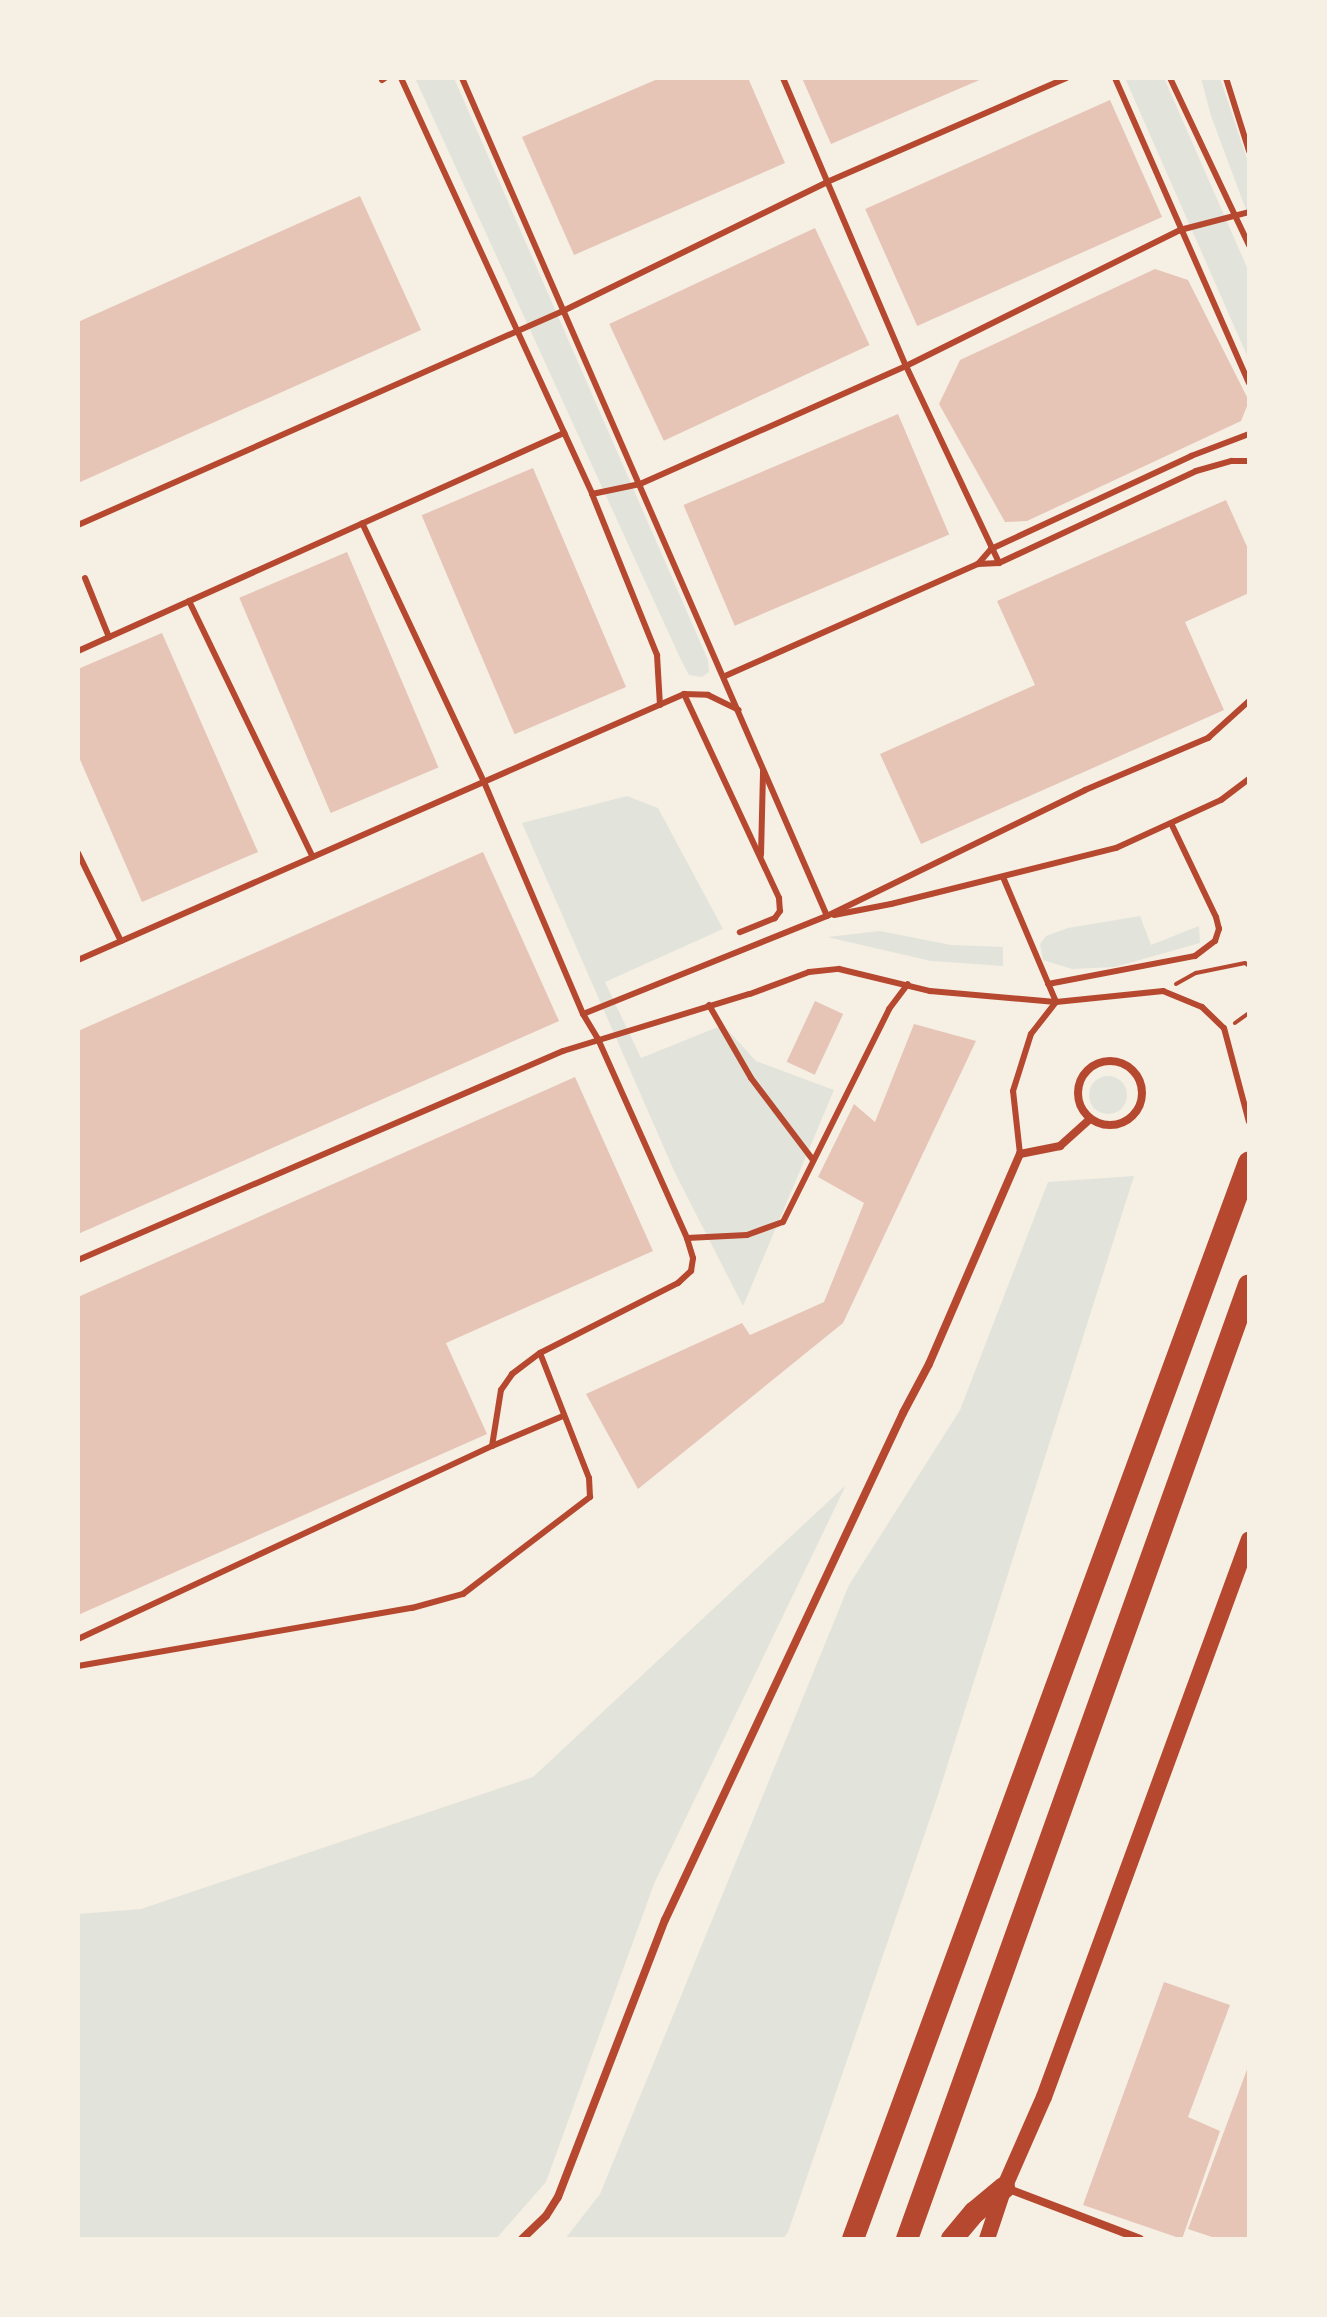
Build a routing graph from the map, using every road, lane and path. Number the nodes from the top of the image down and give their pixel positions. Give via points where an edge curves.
1 (401, 78) edge
2 (462, 78) edge
3 (783, 78) edge
4 (1066, 78) edge
5 (1115, 78) edge
6 (1226, 78) edge
7 (1173, 79) edge
8 (1249, 151) edge
9 (827, 182) junction
10 (1249, 212) edge
11 (1235, 216) junction
12 (1180, 230) junction
13 (1249, 245) edge
14 (565, 310) junction
15 (518, 331) junction
16 (906, 366) junction
17 (1249, 383) edge
18 (564, 433) junction
19 (1249, 434) edge
20 (1249, 461) edge
21 (640, 484) junction
22 (592, 494) junction
23 (362, 523) junction
24 (78, 525) edge
25 (991, 549) junction
26 (999, 563) junction
27 (978, 564) junction
28 (85, 578) dead end
29 (189, 601) junction
30 (109, 637) junction
31 (78, 651) edge
32 (725, 676) junction
33 (684, 694) junction
34 (1249, 701) edge
35 (660, 705) junction
36 (739, 710) junction
37 (763, 767) junction
38 (1249, 779) edge
39 (484, 782) junction
40 (1171, 823) junction
41 (78, 853) edge
42 (313, 857) junction
43 (761, 859) junction
44 (1003, 877) junction
45 (827, 916) junction
46 (740, 932) dead end
47 (121, 941) junction
48 (78, 960) edge
49 (1249, 966) edge
50 (1196, 973) dead end
51 (908, 984) junction
52 (1048, 984) junction
53 (1056, 1002) junction
54 (709, 1005) junction
55 (583, 1014) junction
56 (598, 1039) junction
57 (1090, 1119) junction
58 (1249, 1122) edge
59 (1020, 1154) junction
60 (813, 1160) junction
61 (1249, 1162) edge
62 (687, 1238) junction
63 (78, 1260) edge
64 (1249, 1285) edge
65 (540, 1353) junction
66 (563, 1416) junction
67 (492, 1446) junction
68 (1249, 1539) edge
69 (78, 1639) edge
70 (78, 1666) edge
71 (1004, 2188) junction
72 (522, 2239) edge
73 (853, 2239) edge
74 (907, 2239) edge
75 (952, 2239) edge
76 (987, 2239) edge
77 (1140, 2239) edge

1 - 15 lane
2 - 14 lane
3 - 9 lane
4 - 9 lane
5 - 12 lane
6 - 8 lane
7 - 11 lane
9 - 14 lane
9 - 16 lane
10 - 11 lane
11 - 12 lane
11 - 13 lane
12 - 16 lane
12 - 17 lane
14 - 15 lane
14 - 21 lane
15 - 18 lane
15 - 24 lane
16 - 21 lane
16 - 25 lane
18 - 22 lane
18 - 23 lane
19 - 25 lane
20 - 26 lane via 1196,471
21 - 22 lane
21 - 32 lane
22 - 35 lane via 657,655
23 - 29 lane
23 - 39 lane
25 - 26 lane
25 - 27 lane
26 - 27 lane
27 - 32 lane
28 - 30 lane
29 - 30 lane
29 - 42 lane
30 - 31 lane
32 - 36 lane
33 - 35 lane
33 - 36 lane via 708,695
33 - 43 lane
34 - 45 lane via 1208,738 1085,790
35 - 39 lane
36 - 37 lane
37 - 43 lane
37 - 45 lane
38 - 40 lane via 1221,800
39 - 42 lane
39 - 55 lane
40 - 44 lane via 1116,848
40 - 52 lane via 1216,917 1215,941 1195,956
41 - 47 lane
42 - 47 lane
43 - 46 lane via 780,911
44 - 45 lane
44 - 52 lane
45 - 55 lane
47 - 48 lane
49 - 50 path
51 - 53 lane via 930,991
51 - 54 lane via 839,969 809,972
51 - 60 lane via 889,1009
52 - 53 lane
53 - 58 lane via 1163,991 1202,1007 1224,1028
53 - 59 lane via 1031,1034 1013,1091
54 - 56 lane
54 - 60 lane via 751,1078
55 - 56 lane
56 - 62 lane
56 - 63 lane
57 - 57 street via 1113,1126 1133,1115 1142,1094 1134,1072 1113,1062 1091,1067 1082,1076 1078,1099
57 - 59 street via 1060,1146
59 - 72 street via 929,1364 665,1920 558,2197
60 - 62 lane via 783,1222 747,1235
61 - 73 highway
62 - 65 lane via 691,1271 678,1283
64 - 74 highway
65 - 66 lane
65 - 67 lane via 512,1374 501,1390
66 - 67 lane
66 - 70 lane via 589,1478 590,1497 463,1594 412,1608
67 - 69 lane
68 - 71 main road via 1044,2097
71 - 75 highway
71 - 76 main road
71 - 77 street

